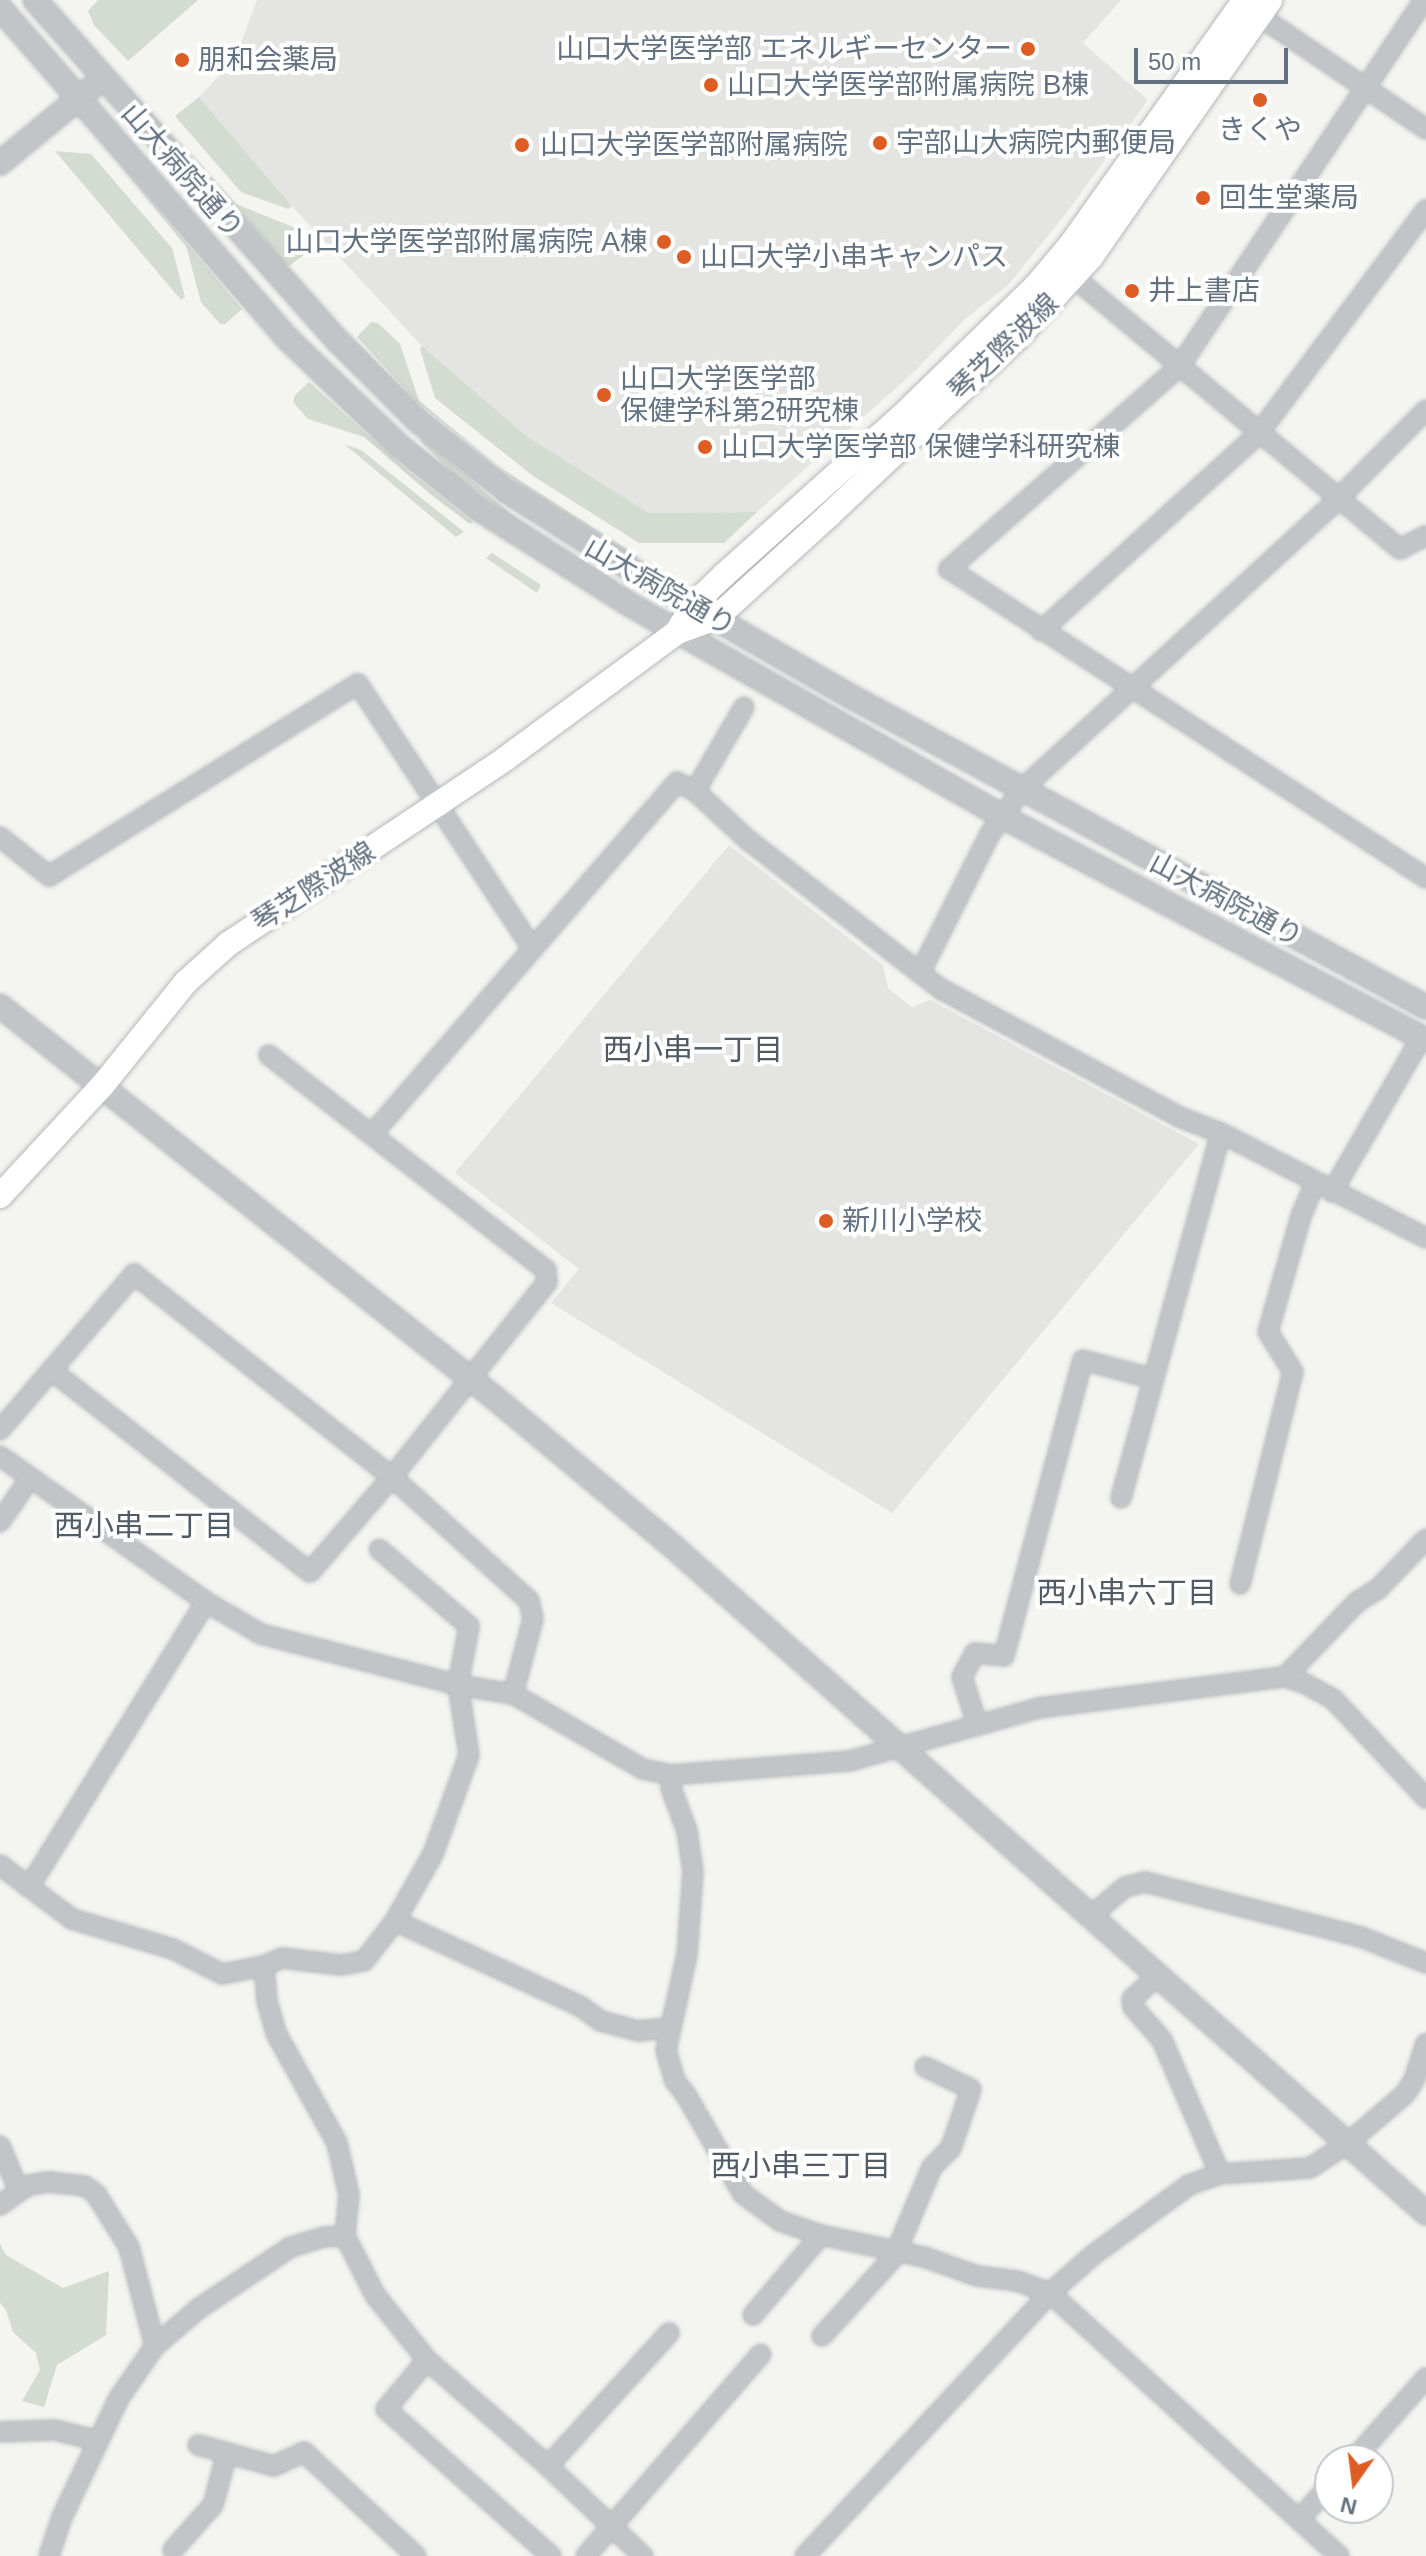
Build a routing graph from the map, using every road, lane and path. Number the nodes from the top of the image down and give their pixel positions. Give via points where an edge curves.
1 (35, 0) edge
2 (1424, 0) edge
3 (1254, 5) edge
4 (0, 8) edge
5 (102, 78) junction
6 (1366, 88) junction
7 (79, 98) junction
8 (1426, 129) edge
9 (0, 163) edge
10 (1426, 210) edge
11 (1065, 270) junction
12 (1180, 366) junction
13 (1426, 410) edge
14 (1259, 433) junction
15 (1338, 499) junction
16 (1426, 536) edge
17 (693, 605) junction
18 (716, 618) junction
19 (1041, 631) junction
20 (677, 632) junction
21 (1132, 689) junction
22 (744, 707) dead end
23 (1022, 789) junction
24 (695, 791) junction
25 (437, 806) junction
26 (1003, 817) junction
27 (0, 837) edge
28 (1426, 878) edge
29 (532, 948) junction
30 (920, 973) junction
31 (0, 1006) edge
32 (1426, 1007) edge
33 (1424, 1039) edge
34 (269, 1055) dead end
35 (102, 1086) junction
36 (373, 1133) junction
37 (1221, 1133) junction
38 (1315, 1183) junction
39 (1332, 1192) junction
40 (0, 1196) edge
41 (1426, 1238) edge
42 (51, 1370) junction
43 (471, 1379) junction
44 (1154, 1379) junction
45 (0, 1430) edge
46 (0, 1456) edge
47 (392, 1477) junction
48 (30, 1478) junction
49 (1121, 1498) dead end
50 (0, 1522) edge
51 (1426, 1539) edge
52 (379, 1549) dead end
53 (1240, 1584) dead end
54 (206, 1602) junction
55 (1285, 1677) junction
56 (458, 1685) junction
57 (513, 1694) junction
58 (977, 1724) junction
59 (898, 1748) junction
60 (671, 1775) junction
61 (1426, 1798) edge
62 (0, 1865) edge
63 (29, 1887) junction
64 (1091, 1916) junction
65 (395, 1921) junction
66 (1426, 1963) edge
67 (264, 1966) junction
68 (1158, 1975) junction
69 (669, 2028) junction
70 (1426, 2044) edge
71 (925, 2067) dead end
72 (1348, 2143) junction
73 (0, 2146) edge
74 (1220, 2174) junction
75 (19, 2191) junction
76 (0, 2205) edge
77 (1426, 2213) edge
78 (821, 2235) junction
79 (345, 2236) junction
80 (895, 2250) junction
81 (1050, 2293) junction
82 (753, 2315) dead end
83 (669, 2333) dead end
84 (822, 2336) dead end
85 (155, 2346) junction
86 (761, 2354) dead end
87 (427, 2360) junction
88 (1426, 2378) edge
89 (0, 2432) edge
90 (99, 2441) junction
91 (1367, 2444) edge
92 (198, 2445) dead end
93 (227, 2453) junction
94 (548, 2466) junction
95 (1314, 2503) edge
96 (1299, 2520) junction
97 (611, 2528) junction
98 (173, 2550) dead end
99 (49, 2556) edge
100 (416, 2556) edge
101 (551, 2556) edge
102 (586, 2556) edge
103 (643, 2556) edge
104 (805, 2556) edge
105 (1339, 2556) edge

1 - 5 street, 山大病院通り
2 - 6 street
3 - 6 street
3 - 11 main road, 琴芝際波線 via 1114,228
4 - 7 street, 山大病院通り
5 - 7 street
5 - 17 street, 山大病院通り via 340,343 418,421 528,505
6 - 8 street
6 - 12 street
7 - 9 street
7 - 20 street, 山大病院通り via 289,340 399,446 520,538
10 - 14 street
11 - 12 street
11 - 17 main road, 琴芝際波線
11 - 18 main road, 琴芝際波線 via 1018,337
12 - 14 street
12 - 19 street via 949,569
13 - 15 street
14 - 15 street
14 - 19 street
15 - 16 street via 1400,549
15 - 21 street
17 - 18 street, 山大病院通り
17 - 20 main road, 琴芝際波線
18 - 20 main road, 琴芝際波線
18 - 23 street, 山大病院通り
19 - 21 street
20 - 25 main road, 琴芝際波線
20 - 26 street, 山大病院通り
21 - 23 street
21 - 28 street
22 - 24 street
23 - 26 street
23 - 32 street, 山大病院通り
24 - 29 street via 677,782
24 - 30 street via 748,840
25 - 27 street via 358,684 49,876
25 - 29 street
25 - 35 main road, 琴芝際波線 via 228,944 186,982
26 - 30 street
26 - 33 street, 山大病院通り
29 - 36 street
30 - 37 street via 1182,1118
31 - 35 street
33 - 39 street
34 - 36 street
35 - 40 main road, 琴芝際波線
35 - 43 street
36 - 43 street via 546,1270 547,1282
37 - 38 street
37 - 44 street
38 - 39 street
38 - 53 street via 1268,1332 1293,1372
39 - 41 street
42 - 45 street
42 - 47 street via 310,1572
42 - 47 street via 134,1274
43 - 47 street
43 - 59 street via 669,1543
44 - 49 street
44 - 58 street via 1083,1360 1004,1656 975,1653 962,1677
46 - 48 street
47 - 57 street via 529,1601 533,1619
48 - 50 street
48 - 54 street
51 - 55 street
52 - 56 street via 469,1626
54 - 56 street via 261,1634
54 - 63 street
55 - 58 street via 1038,1708
55 - 61 street via 1333,1699
56 - 57 street
56 - 65 street via 469,1755 433,1854
57 - 60 street via 643,1769
58 - 59 street
59 - 60 street via 850,1761
59 - 64 street
60 - 69 street via 693,1871 687,1954
62 - 63 street
63 - 67 street via 72,1919 173,1949 222,1974
64 - 66 street via 1125,1887 1145,1882 1361,1937
64 - 68 street
65 - 67 street via 357,1965 282,1958
65 - 69 street via 580,2006 601,2021 638,2031
67 - 79 street via 277,2035 325,2116 346,2170
68 - 72 street
68 - 74 street via 1132,1999 1133,2007 1162,2040
69 - 78 street via 666,2050 675,2081 743,2194 780,2221
70 - 72 street via 1405,2094
71 - 80 street via 971,2089 951,2148 932,2167
72 - 74 street via 1310,2168
72 - 77 street
73 - 75 street
74 - 81 street via 1189,2185
75 - 76 street
75 - 85 street via 65,2182 96,2194 129,2247
78 - 80 street
78 - 82 street
79 - 85 street via 291,2247 198,2309
79 - 87 street via 375,2295
80 - 81 street
80 - 84 street
81 - 96 street
81 - 104 street
83 - 94 street
85 - 90 street via 137,2368
86 - 97 street
87 - 94 street
87 - 101 street via 386,2409
88 - 91 street
89 - 90 street via 55,2430
90 - 99 street
92 - 93 street
93 - 98 street via 213,2505
93 - 100 street via 274,2466 304,2452
94 - 97 street
95 - 96 street
96 - 105 street
97 - 102 street
97 - 103 street

